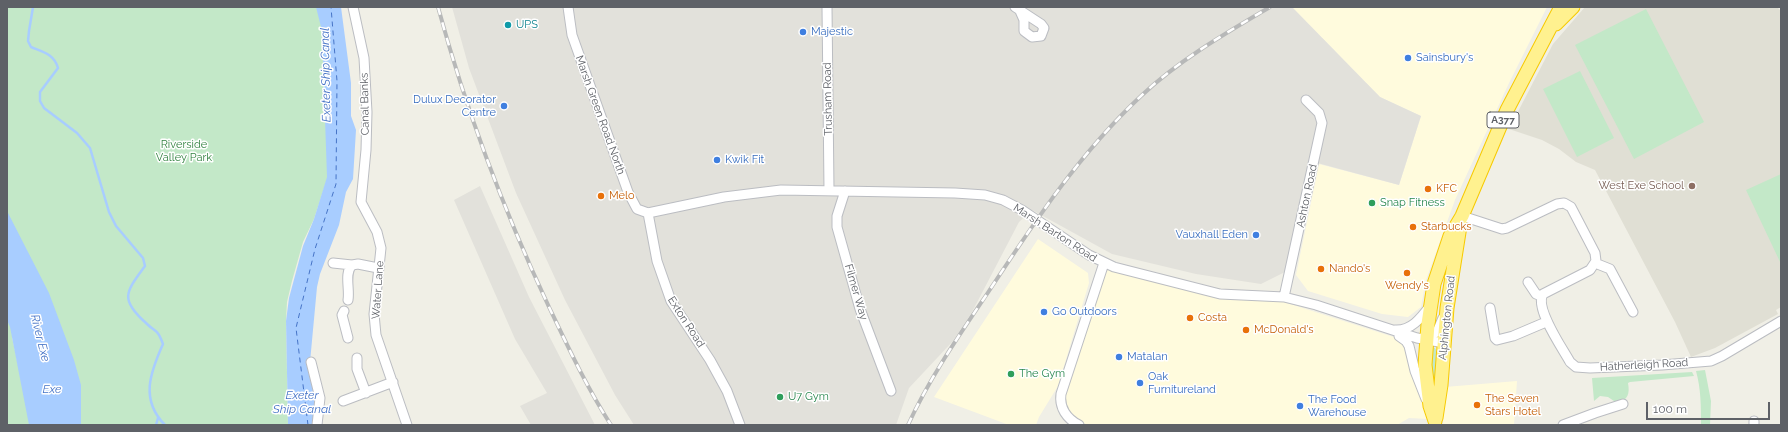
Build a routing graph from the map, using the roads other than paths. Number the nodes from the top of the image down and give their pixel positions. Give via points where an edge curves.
1 (353, 7) edge
2 (568, 7) edge
3 (827, 7) edge
4 (1561, 7) edge
5 (1573, 7) edge
6 (1551, 28) junction
7 (1306, 100) dead end
8 (829, 190) junction
9 (845, 191) junction
10 (361, 202) joint
11 (648, 213) junction
12 (1462, 216) junction
13 (333, 262) dead end
14 (1104, 263) junction
15 (1595, 263) junction
16 (352, 265) junction
17 (378, 268) junction
18 (1528, 282) dead end
19 (1541, 296) junction
20 (1284, 297) junction
21 (348, 300) dead end
22 (1430, 306) junction
23 (1447, 308) junction
24 (1490, 308) dead end
25 (344, 311) dead end
26 (1633, 312) dead end
27 (1781, 321) edge
28 (1546, 322) junction
29 (1385, 329) junction
30 (348, 338) dead end
31 (1423, 338) junction
32 (1444, 343) junction
33 (357, 358) dead end
34 (311, 362) dead end
35 (394, 382) junction
36 (891, 391) dead end
37 (366, 393) junction
38 (343, 401) dead end
39 (1623, 404) dead end
40 (1430, 406) junction
41 (1435, 423) edge
42 (317, 425) edge
43 (407, 425) edge
44 (740, 425) edge
45 (1078, 425) edge
46 (1563, 425) edge

1 - 10 street, Canal Banks via 364,58 367,112
2 - 11 street, Marsh Green Road North via 572,35 628,192 637,209
3 - 8 street, Trusham Road
4 - 6 highway, Alphington Road / A377
5 - 6 highway, Alphington Road / A377
6 - 12 highway, Alphington Road / A377 via 1507,110
7 - 20 street, Ashton Road via 1319,113 1322,123
8 - 9 street, Marsh Barton Road
8 - 11 street, Marsh Barton Road via 781,190 724,196
9 - 14 street, Marsh Barton Road via 955,193 996,197 1022,210
9 - 36 street, Filmer Way via 837,216 837,227 860,310
10 - 17 street, Water Lane via 377,232 381,248
11 - 44 street, Exton Road via 657,261 671,301 710,360 727,392
12 - 15 street via 1502,229 1557,204 1566,204 1571,207 1595,253
12 - 22 highway, Alphington Road / A377 via 1450,236 1434,284
12 - 23 highway, Alphington Road / A377
13 - 16 street
14 - 20 street, Marsh Barton Road via 1220,294
14 - 45 street via 1061,394 1063,410
15 - 19 street via 1590,270
15 - 26 street via 1610,269
16 - 17 street
16 - 21 street via 348,273
17 - 35 street, Water Lane via 374,314 376,335
18 - 19 street via 1536,294
19 - 28 street, Hatherleigh Road
20 - 29 street, Marsh Barton Road via 1316,305
22 - 29 street, Marsh Barton Road via 1410,327 1400,330
22 - 31 highway, Alphington Road / A377
23 - 31 street via 1437,332
23 - 32 highway, Alphington Road / A377
24 - 28 street via 1497,340
25 - 30 street via 342,315
27 - 28 street, Hatherleigh Road via 1710,361 1590,368 1579,368 1570,362
29 - 31 street, Marsh Barton Road
29 - 40 street, Marsh Barton Road via 1406,340 1423,393
31 - 32 street, Marsh Barton Road
31 - 40 highway, Alphington Road / A377
32 - 41 highway, Alphington Road / A377
33 - 37 street via 357,369
34 - 42 street via 320,398
35 - 37 street
35 - 43 street, Water Lane
37 - 38 street
39 - 46 street
40 - 41 highway, Alphington Road / A377

